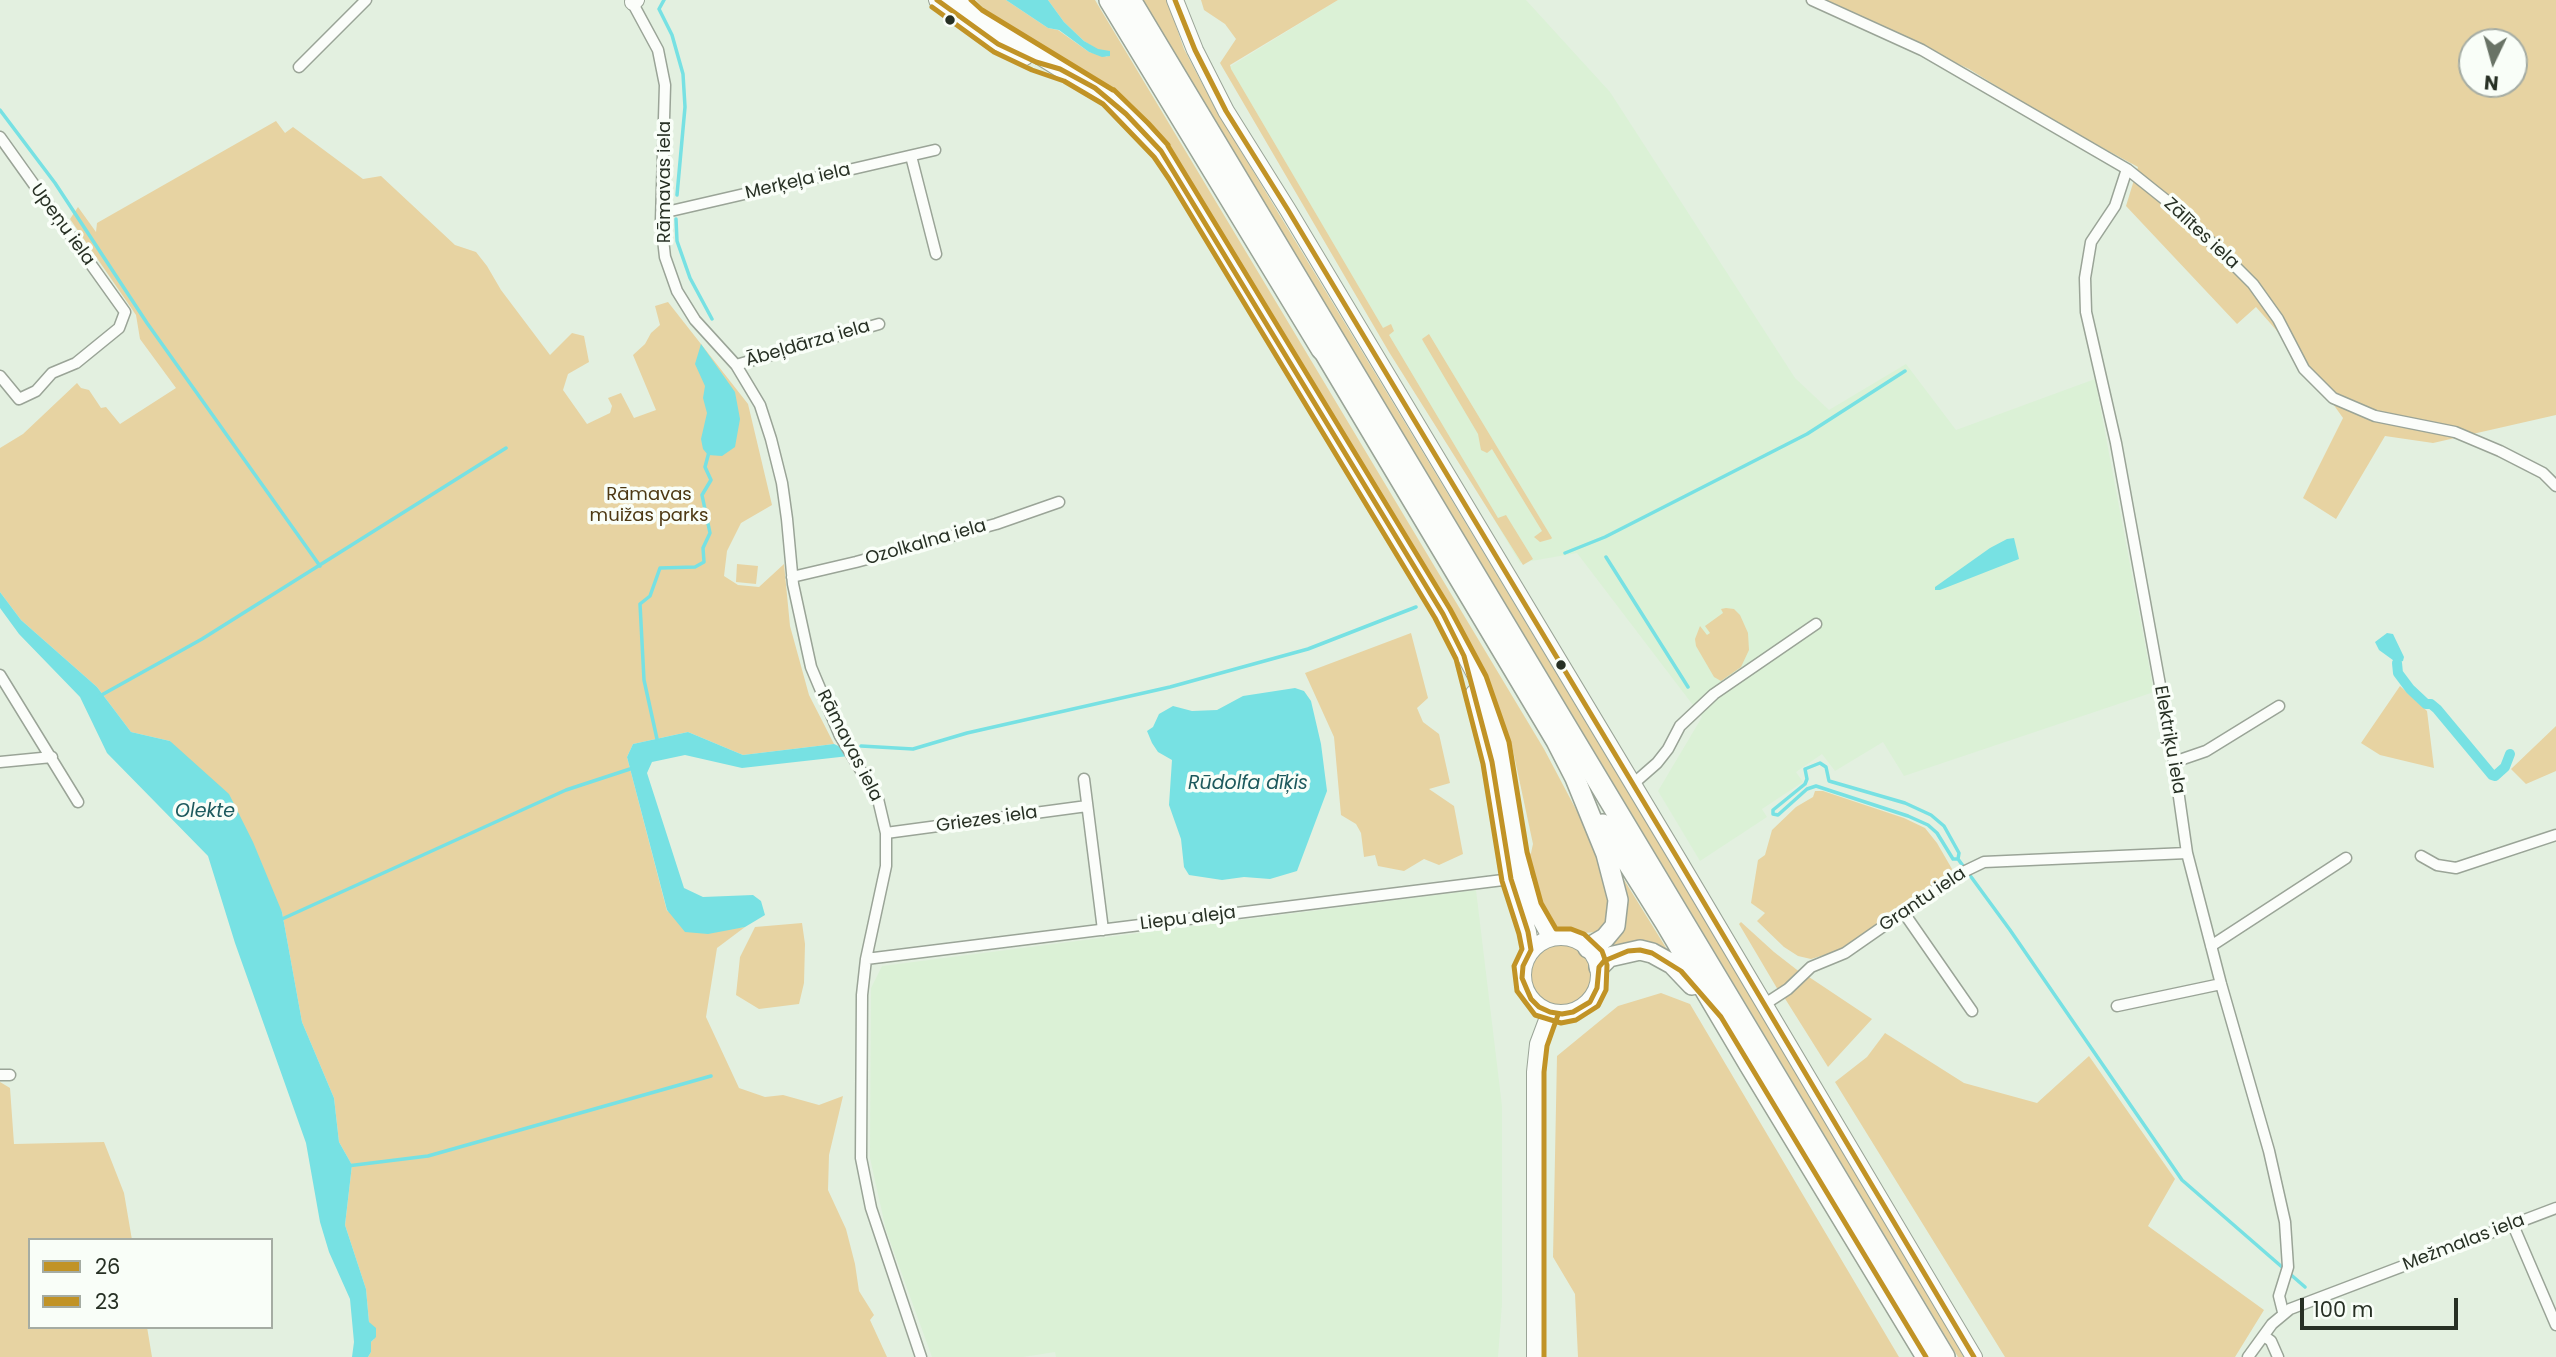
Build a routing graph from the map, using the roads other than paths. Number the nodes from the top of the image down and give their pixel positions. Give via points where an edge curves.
1 (366, 0) edge
2 (937, 0) edge
3 (957, 0) edge
4 (1110, 0) edge
5 (1130, 0) edge
6 (1175, 0) edge
7 (1812, 0) edge
8 (633, 1) edge
9 (299, 67) dead end
10 (1060, 69) junction
11 (0, 137) edge
12 (935, 150) dead end
13 (911, 156) junction
14 (2127, 169) junction
15 (662, 213) junction
16 (936, 254) dead end
17 (879, 324) dead end
18 (1322, 349) joint
19 (736, 365) junction
20 (0, 376) edge
21 (2556, 486) edge
22 (1059, 502) dead end
23 (792, 577) junction
24 (1816, 624) dead end
25 (1464, 656) junction
26 (0, 675) edge
27 (2279, 706) dead end
28 (52, 757) junction
29 (0, 762) edge
30 (2174, 762) junction
31 (1575, 778) junction
32 (1084, 779) dead end
33 (1633, 784) junction
34 (78, 802) dead end
35 (1087, 806) junction
36 (886, 833) junction
37 (2556, 835) edge
38 (2187, 853) junction
39 (2421, 856) dead end
40 (2346, 858) dead end
41 (1511, 878) junction
42 (1904, 913) junction
43 (1103, 930) junction
44 (1551, 938) junction
45 (2211, 946) junction
46 (1588, 948) junction
47 (1531, 950) junction
48 (866, 959) junction
49 (1599, 967) junction
50 (2221, 984) junction
51 (1765, 1004) junction
52 (2117, 1006) dead end
53 (1972, 1011) dead end
54 (1550, 1012) junction
55 (1721, 1017) junction
56 (2556, 1208) edge
57 (2513, 1225) junction
58 (2283, 1312) junction
59 (2556, 1325) edge
60 (2264, 1336) junction
61 (921, 1357) edge
62 (1535, 1357) edge
63 (1926, 1357) edge
64 (1944, 1357) edge
65 (1974, 1357) edge
66 (2248, 1357) edge
67 (2278, 1357) edge

1 - 9 street
2 - 10 main road via 998,44
3 - 10 main road
4 - 18 highway
5 - 64 highway
6 - 33 main road via 1226,111
7 - 14 street, Zālītes iela via 1922,50
8 - 15 street, Rāmavas iela via 657,51 665,85
10 - 25 main road via 1108,97 1161,151
11 - 20 street, Upeņu iela via 125,312 119,328 76,363 52,373 36,391 19,399
12 - 13 street, Merķeļa iela
13 - 15 street, Merķeļa iela
13 - 16 street
14 - 21 street, Zālītes iela via 2182,213 2253,284 2304,369 2333,398 2375,416 2455,432 2543,473
14 - 30 street, Elektriķu iela via 2115,206 2091,242 2086,312 2116,443
15 - 19 street, Rāmavas iela via 665,257 677,291 695,320
17 - 19 street, Ābeļdārza iela
18 - 31 highway
19 - 23 street, Rāmavas iela via 760,405 771,439 788,519
22 - 23 street, Ozolkalna iela via 996,524
23 - 36 street, Rāmavas iela via 811,667 840,736 878,799
24 - 33 street via 1714,694 1680,726 1657,763
25 - 41 main road via 1494,775
25 - 44 main road via 1497,730 1523,877
26 - 28 street
27 - 30 street via 2206,751
28 - 29 street
28 - 34 street
30 - 38 street, Elektriķu iela
31 - 46 highway via 1606,854 1618,900 1615,926
31 - 55 highway
32 - 35 street
33 - 51 main road
35 - 36 street, Griezes iela
35 - 43 street
36 - 48 street, Rāmavas iela via 887,866
37 - 39 street via 2456,867 2437,865
38 - 42 street, Grantu iela via 1984,862 1957,875
38 - 45 street, Elektriķu iela
40 - 45 street
41 - 43 street, Liepu aleja
41 - 47 main road
42 - 51 street, Grantu iela via 1845,953 1811,967
42 - 53 street
43 - 48 street, Liepu aleja
44 - 46 main road via 1569,938
44 - 47 main road
45 - 50 street, Elektriķu iela
46 - 49 main road
47 - 54 main road via 1523,966 1525,989 1539,1007
48 - 61 street, Rāmavas iela via 862,1158 871,1208
49 - 54 main road via 1590,1002 1573,1012
49 - 55 highway via 1609,957 1628,951 1652,953 1681,971
50 - 52 street
50 - 58 street, Elektriķu iela via 2285,1222 2288,1267 2280,1296
51 - 65 main road
54 - 62 main road via 1538,1045 1535,1072
55 - 63 highway
56 - 57 street, Mežmalas iela
57 - 58 street, Mežmalas iela
57 - 59 street
58 - 60 street
60 - 66 street
60 - 67 street

